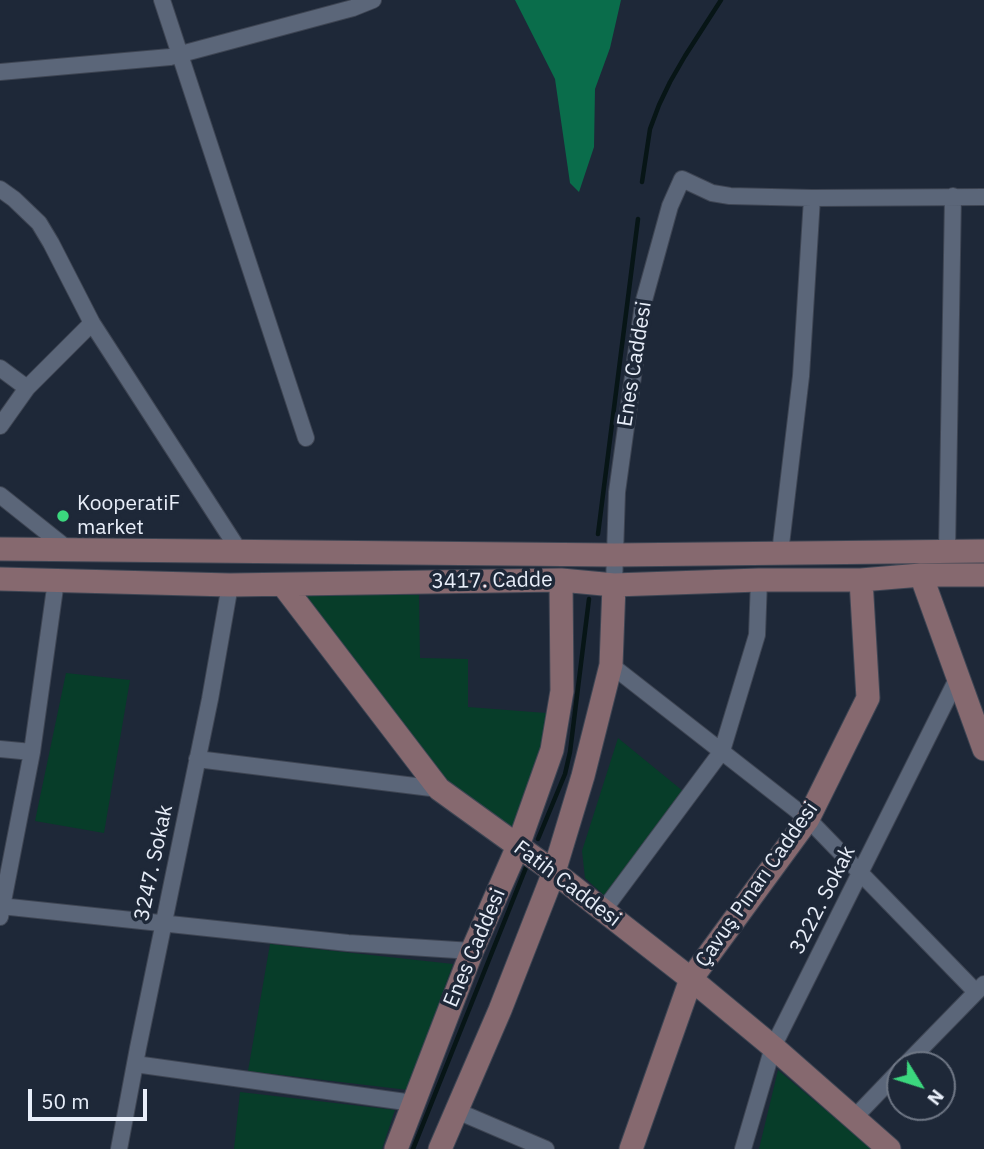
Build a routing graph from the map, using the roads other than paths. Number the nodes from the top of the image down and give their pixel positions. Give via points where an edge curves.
1 (162, 0) edge
2 (373, 0) edge
3 (180, 55) junction
4 (0, 72) edge
5 (0, 188) edge
6 (953, 196) junction
7 (984, 197) edge
8 (813, 198) junction
9 (92, 323) junction
10 (0, 368) edge
11 (27, 388) junction
12 (0, 426) edge
13 (306, 438) dead end
14 (0, 495) edge
15 (0, 550) edge
16 (69, 550) junction
17 (947, 551) junction
18 (984, 551) edge
19 (240, 552) junction
20 (780, 553) junction
21 (560, 555) junction
22 (614, 555) junction
23 (921, 575) junction
24 (984, 575) edge
25 (0, 579) edge
26 (861, 579) junction
27 (561, 580) junction
28 (759, 580) junction
29 (56, 581) junction
30 (230, 585) junction
31 (283, 585) junction
32 (614, 585) junction
33 (611, 665) junction
34 (958, 677) junction
35 (0, 749) edge
36 (984, 749) edge
37 (722, 751) junction
38 (32, 752) junction
39 (197, 760) junction
40 (439, 789) junction
41 (808, 819) junction
42 (518, 846) junction
43 (554, 872) junction
44 (860, 872) junction
45 (1, 910) edge
46 (603, 911) junction
47 (163, 924) junction
48 (472, 951) junction
49 (691, 979) junction
50 (980, 988) edge
51 (773, 1047) junction
52 (919, 1051) edge
53 (135, 1064) junction
54 (886, 1085) edge
55 (413, 1103) junction
56 (457, 1111) junction
57 (854, 1118) junction
58 (119, 1149) edge
59 (396, 1149) edge
60 (440, 1149) edge
61 (546, 1149) edge
62 (631, 1149) edge
63 (743, 1149) edge
64 (889, 1149) edge

1 - 3 street
2 - 3 street
3 - 4 street
3 - 13 street
5 - 9 street via 39,223
6 - 7 street
6 - 8 street
6 - 17 street
8 - 20 street via 802,376
8 - 22 street, Enes Caddesi via 730,196 682,179 643,304 617,492
9 - 11 street
9 - 19 street
10 - 11 street
11 - 12 street
14 - 16 street
15 - 16 street, 3417. Cadde
16 - 19 street, 3417. Cadde
17 - 18 street, 3417. Cadde
17 - 20 street, 3417. Cadde
19 - 21 street, 3417. Cadde
20 - 22 street, 3417. Cadde
21 - 22 street, 3417. Cadde
21 - 27 street
22 - 32 street, Enes Caddesi
23 - 24 street, 3417. Cadde
23 - 26 street, 3417. Cadde
23 - 34 street
25 - 29 street, 3417. Cadde
26 - 28 street, 3417. Cadde
26 - 41 street, Çavuş Pınarı Caddesi via 868,698
27 - 31 street, 3417. Cadde
27 - 32 street, 3417. Cadde
27 - 42 street, Enes Caddesi via 559,715 552,750
28 - 32 street, 3417. Cadde
28 - 37 street via 757,635
29 - 30 street, 3417. Cadde
29 - 38 street
30 - 31 street, 3417. Cadde
30 - 39 street, 3247. Sokak
31 - 40 street, Fatih Caddesi
32 - 33 street
33 - 37 street
33 - 43 street
34 - 36 street
34 - 44 street, 3222. Sokak
35 - 38 street
37 - 41 street
37 - 46 street
38 - 45 street
39 - 40 street
39 - 47 street, 3247. Sokak
40 - 42 street, Fatih Caddesi
41 - 44 street
41 - 49 street, Çavuş Pınarı Caddesi
42 - 43 street, Fatih Caddesi
42 - 48 street, Enes Caddesi
43 - 46 street, Fatih Caddesi
43 - 56 street
44 - 50 street
44 - 51 street, 3222. Sokak
45 - 47 street
46 - 49 street, Fatih Caddesi
47 - 48 street
47 - 53 street, 3247. Sokak
48 - 55 street, Enes Caddesi
49 - 51 street, Fatih Caddesi
49 - 62 street, Çavuş Pınarı Caddesi
50 - 52 street
51 - 57 street, Fatih Caddesi
51 - 63 street, 3222. Sokak
53 - 55 street
53 - 58 street, 3247. Sokak
54 - 57 street
55 - 59 street, Enes Caddesi
56 - 60 street
56 - 61 street
57 - 64 street, Fatih Caddesi

